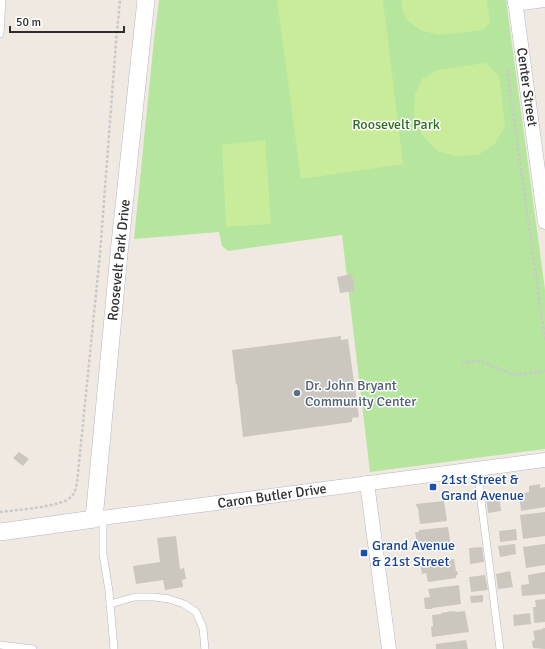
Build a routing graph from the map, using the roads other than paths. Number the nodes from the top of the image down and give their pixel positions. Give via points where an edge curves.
1 (2, 0) edge
2 (146, 0) edge
3 (545, 0) edge
4 (515, 2) edge
5 (0, 34) edge
6 (545, 222) edge
7 (545, 460) edge
8 (477, 469) junction
9 (367, 483) junction
10 (99, 519) junction
11 (0, 532) edge
12 (110, 604) junction
13 (0, 645) edge
14 (32, 649) edge
15 (114, 649) edge
16 (205, 649) edge
17 (389, 649) edge
18 (500, 649) edge

1 - 5 lane
2 - 10 street, Roosevelt Park Drive via 118,261
3 - 4 street
4 - 6 street, Center Street
7 - 8 street, Caron Butler Drive
8 - 9 street, Caron Butler Drive
8 - 18 lane
9 - 10 street, Caron Butler Drive
9 - 17 street
10 - 11 street, Caron Butler Drive
10 - 12 lane
12 - 15 lane
12 - 16 lane via 135,597 154,597 184,604 196,612 203,628
13 - 14 lane

